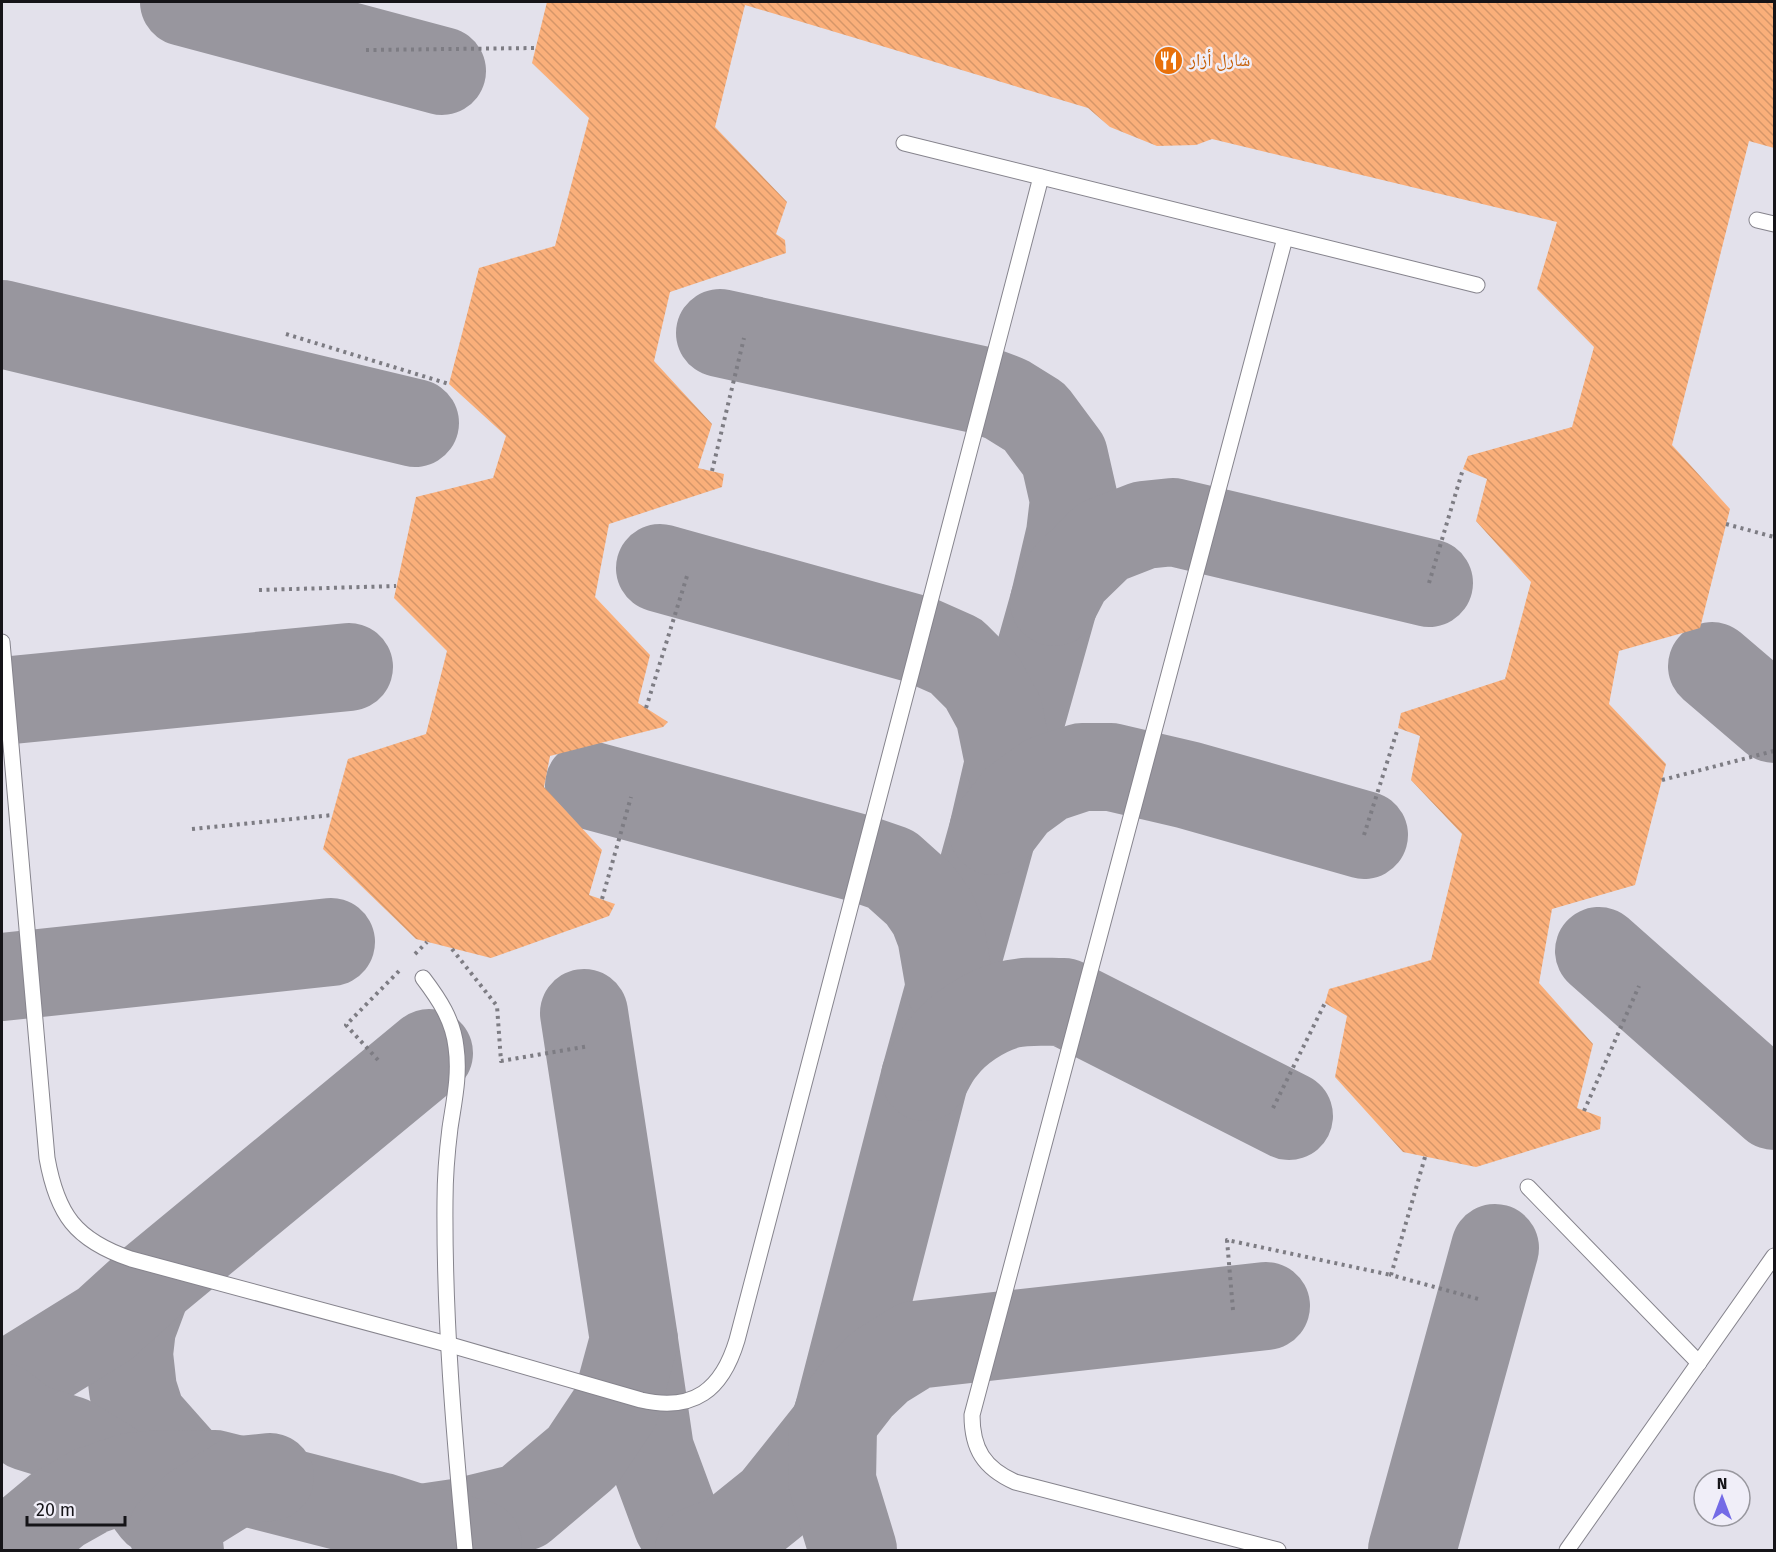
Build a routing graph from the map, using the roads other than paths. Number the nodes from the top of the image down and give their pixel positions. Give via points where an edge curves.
1 (904, 143) dead end
2 (1041, 177) junction
3 (1757, 220) dead end
4 (1774, 224) edge
5 (1285, 238) junction
6 (1477, 285) dead end
7 (2, 642) edge
8 (423, 978) dead end
9 (1528, 1187) dead end
10 (1774, 1256) edge
11 (447, 1344) junction
12 (1699, 1363) junction
13 (465, 1551) edge
14 (1278, 1551) edge
15 (1567, 1551) edge

1 - 2 lane
2 - 5 lane
2 - 11 lane via 731,1358 710,1388 677,1404 658,1404
3 - 4 lane
5 - 6 lane
5 - 14 lane via 972,1415 974,1437 982,1457 991,1468 1015,1482
7 - 11 lane via 47,1158 59,1203 71,1223 109,1251 131,1259
8 - 11 lane via 449,1020 458,1069 445,1197
9 - 12 lane
10 - 12 lane
11 - 13 lane
12 - 15 lane

